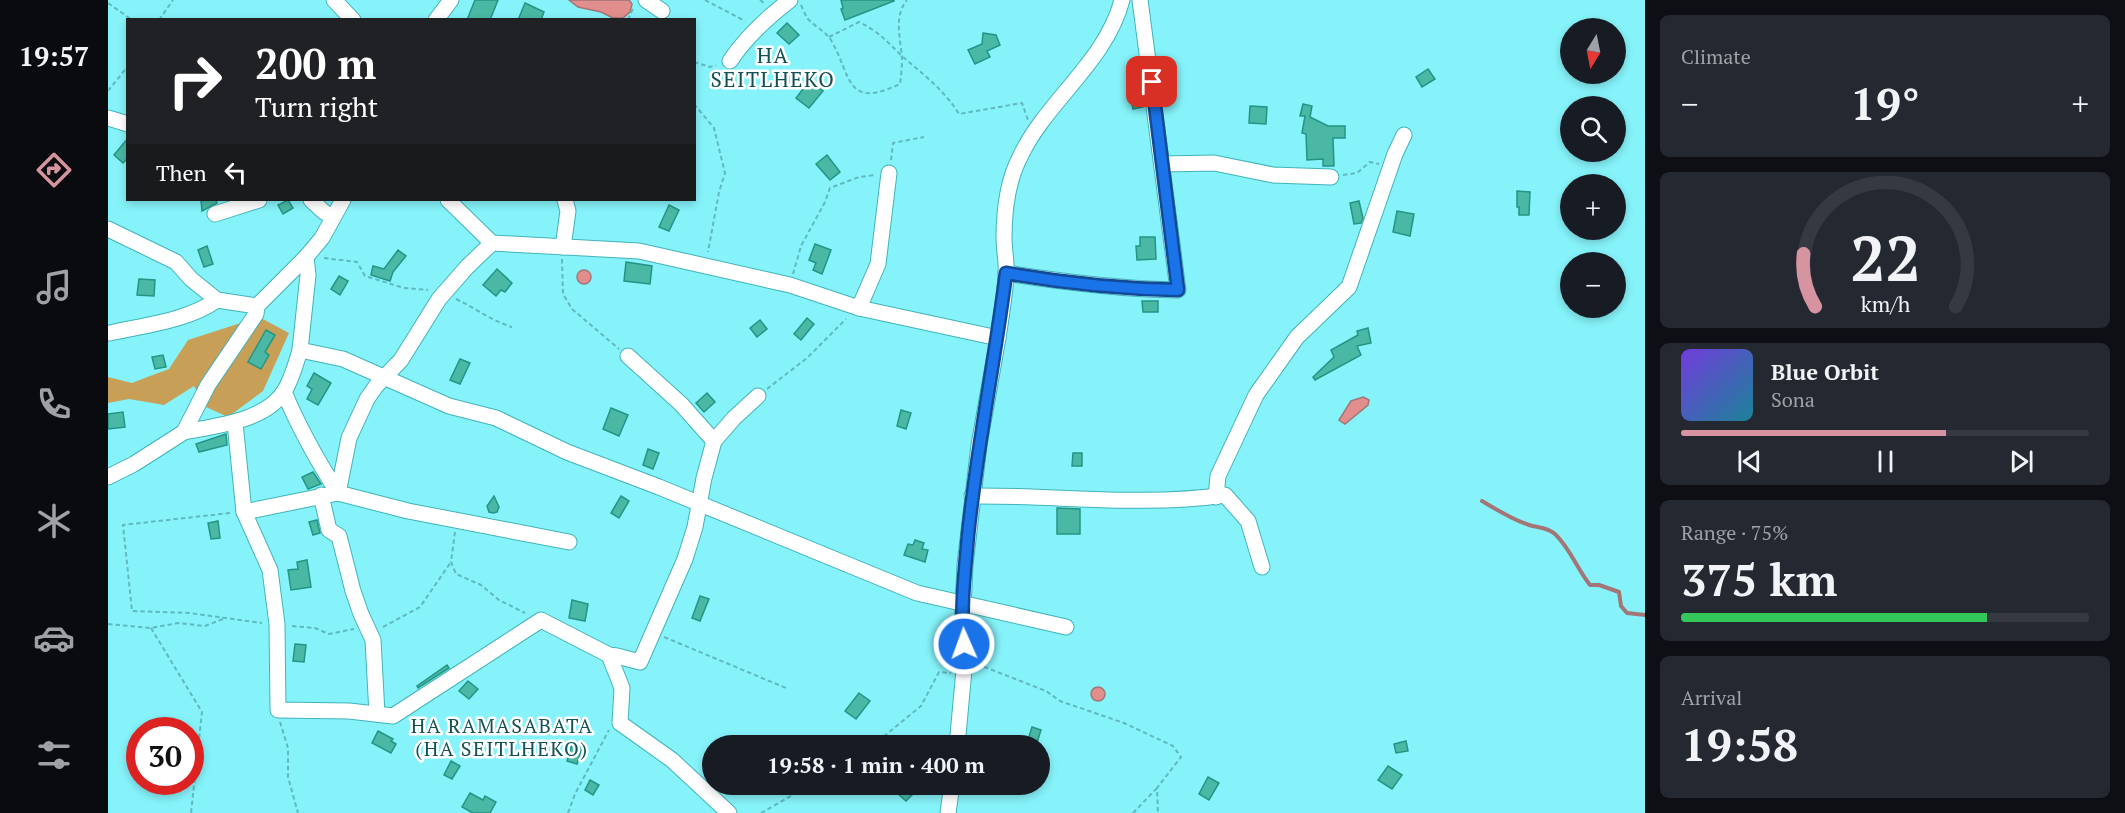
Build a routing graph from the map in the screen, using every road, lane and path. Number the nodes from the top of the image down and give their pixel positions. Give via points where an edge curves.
1 (173, 0) edge
2 (334, 0) edge
3 (451, 0) edge
4 (635, 0) edge
5 (646, 0) edge
6 (705, 0) edge
7 (790, 0) edge
8 (799, 0) edge
9 (907, 0) edge
10 (1122, 0) edge
11 (1140, 0) edge
12 (108, 3) edge
13 (662, 11) dead end
14 (129, 18) edge
15 (160, 18) edge
16 (351, 18) edge
17 (438, 18) edge
18 (629, 18) edge
19 (758, 29) junction
20 (829, 37) junction
21 (901, 55) junction
22 (730, 61) joint
23 (696, 63) edge
24 (126, 68) edge
25 (108, 91) edge
26 (696, 106) edge
27 (108, 118) edge
28 (126, 123) edge
29 (1032, 134) junction
30 (1404, 135) dead end
31 (924, 137) dead end
32 (1163, 164) junction
33 (1390, 167) junction
34 (889, 173) junction
35 (1331, 177) joint
36 (256, 201) edge
37 (312, 201) edge
38 (342, 201) edge
39 (449, 201) edge
40 (565, 201) edge
41 (215, 214) dead end
42 (333, 217) junction
43 (108, 230) edge
44 (492, 243) junction
45 (563, 247) junction
46 (306, 257) junction
47 (705, 266) junction
48 (1006, 273) junction
49 (790, 285) junction
50 (444, 294) junction
51 (217, 300) junction
52 (257, 306) junction
53 (859, 308) junction
54 (512, 327) dead end
55 (110, 333) dead end
56 (998, 338) junction
57 (300, 350) junction
58 (628, 356) joint
59 (386, 378) junction
60 (284, 392) junction
61 (758, 396) joint
62 (235, 423) junction
63 (184, 432) junction
64 (714, 441) junction
65 (108, 477) edge
66 (339, 492) junction
67 (321, 495) junction
68 (972, 496) junction
69 (1216, 497) junction
70 (699, 503) junction
71 (244, 512) junction
72 (457, 521) junction
73 (569, 542) dead end
74 (1262, 567) dead end
75 (963, 605) junction
76 (224, 618) junction
77 (542, 620) junction
78 (108, 624) edge
79 (277, 624) junction
80 (1066, 627) dead end
81 (151, 628) junction
82 (652, 636) junction
83 (609, 655) junction
84 (964, 666) junction
85 (786, 688) dead end
86 (279, 710) junction
87 (377, 714) junction
88 (620, 723) junction
89 (885, 735) edge
90 (958, 735) edge
91 (1157, 788) junction
92 (793, 795) edge
93 (950, 795) edge
94 (191, 813) edge
95 (298, 813) edge
96 (568, 813) edge
97 (729, 813) edge
98 (761, 813) edge
99 (948, 813) edge
100 (1133, 813) edge
101 (1158, 813) edge

1 - 15 path
2 - 16 street
3 - 17 street
4 - 18 path
5 - 13 street
6 - 19 path
7 - 19 street
8 - 20 path via 807,18
9 - 21 path via 900,9
10 - 29 street via 1092,58
11 - 32 street
12 - 14 path
19 - 22 street
20 - 21 path via 859,22 878,31
20 - 21 path via 852,86 864,93 882,93 900,84
21 - 29 path via 926,75 959,114 1022,103
22 - 23 path via 710,67
24 - 25 path
26 - 47 path via 714,128 724,173
27 - 28 street
29 - 48 street via 1018,159 1010,186 1004,236
30 - 33 street
31 - 34 path via 893,143
32 - 35 street via 1214,163 1273,175
32 - 48 street via 1178,290 1125,289
33 - 35 path via 1370,162 1357,173
33 - 69 street via 1349,286 1297,337 1256,395 1218,476
34 - 49 path via 859,177 830,188 801,246
34 - 53 street via 878,264
36 - 41 street
37 - 42 street
38 - 42 street
39 - 44 street
40 - 45 street via 568,211
42 - 46 street
43 - 51 street via 176,262
44 - 45 street
44 - 50 street
45 - 47 street via 639,251
45 - 58 path via 563,294 572,309
46 - 50 path via 357,262 365,276 404,288
46 - 52 street
46 - 57 street via 308,275
47 - 49 street
48 - 56 street
49 - 53 street
50 - 54 path
50 - 59 street
51 - 52 street
51 - 55 street via 206,308
52 - 63 street via 256,314 197,403
53 - 56 street
53 - 61 path via 807,358
56 - 68 street
57 - 59 street via 343,359
57 - 60 street
58 - 64 street via 681,404
59 - 66 street via 367,399 349,438
59 - 70 street via 449,406 496,418 567,452
60 - 62 street via 263,412
60 - 66 street via 298,427
61 - 64 street
62 - 63 street
62 - 71 street
63 - 65 street
64 - 70 street
66 - 67 street
66 - 72 street
67 - 71 street
67 - 87 street via 329,530 339,536 356,599 373,640
68 - 69 street via 1127,502
68 - 75 street
69 - 74 street via 1225,495 1248,521
70 - 75 street via 917,592
70 - 82 street via 686,559
71 - 76 path via 123,525 132,610
71 - 79 street via 270,570
72 - 73 street
72 - 77 path via 451,562 456,574
75 - 80 street
75 - 84 street
76 - 79 path
76 - 81 path via 205,626 178,623
77 - 83 street
77 - 87 street via 393,716
78 - 81 path
79 - 86 street
81 - 94 path via 202,712
82 - 83 street via 640,662
82 - 85 path via 663,637
83 - 88 street via 622,688
84 - 89 path via 939,672 921,706
84 - 90 street
84 - 91 path via 1046,691 1060,701 1124,723 1173,746 1181,757
86 - 87 street
86 - 95 path via 288,748 288,777
88 - 96 path via 606,732
88 - 97 street via 672,760
91 - 100 path
91 - 101 path
92 - 98 path
93 - 99 street

